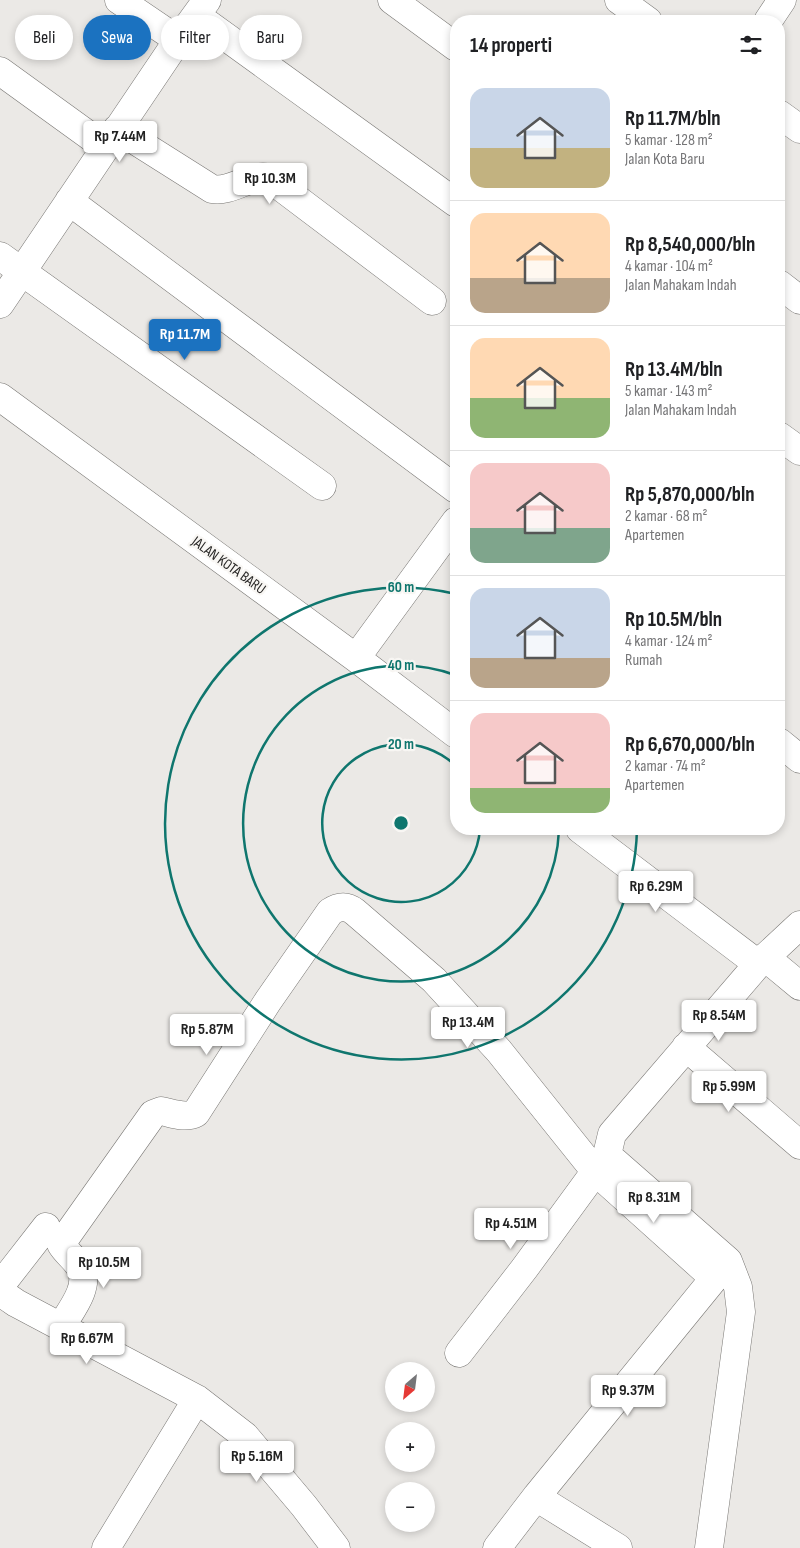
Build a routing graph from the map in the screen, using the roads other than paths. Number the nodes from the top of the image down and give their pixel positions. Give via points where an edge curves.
1 (119, 0) edge
2 (392, 0) edge
3 (618, 0) edge
4 (782, 0) edge
5 (202, 8) edge
6 (639, 15) edge
7 (772, 15) edge
8 (161, 28) edge
9 (450, 43) edge
10 (164, 60) edge
11 (0, 71) edge
12 (785, 118) edge
13 (800, 129) edge
14 (111, 138) junction
15 (450, 198) edge
16 (69, 202) junction
17 (0, 256) edge
18 (23, 272) junction
19 (785, 289) edge
20 (800, 300) edge
21 (432, 301) dead end
22 (0, 304) edge
23 (0, 397) edge
24 (785, 440) edge
25 (800, 451) edge
26 (450, 484) edge
27 (322, 486) dead end
28 (450, 529) edge
29 (356, 658) junction
30 (450, 729) edge
31 (785, 747) edge
32 (800, 759) edge
33 (588, 835) edge
34 (800, 925) edge
35 (762, 961) junction
36 (800, 986) edge
37 (686, 1047) junction
38 (800, 1145) edge
39 (603, 1157) junction
40 (46, 1227) dead end
41 (721, 1270) junction
42 (0, 1286) edge
43 (0, 1292) edge
44 (62, 1327) junction
45 (458, 1353) dead end
46 (197, 1399) junction
47 (536, 1497) junction
48 (106, 1548) edge
49 (336, 1548) edge
50 (497, 1548) edge
51 (618, 1548) edge
52 (709, 1548) edge

1 - 8 street
2 - 9 street
3 - 6 street
4 - 7 street
5 - 15 street
10 - 14 street
11 - 14 street
12 - 13 street
14 - 16 street
14 - 21 street via 212,189 220,191 269,178
16 - 18 street
16 - 26 street
17 - 18 street
18 - 22 street
18 - 27 street
19 - 20 street
23 - 29 street, JALAN KOTA BARU
24 - 25 street
28 - 29 street
29 - 30 street, JALAN KOTA BARU
31 - 32 street
33 - 35 street
34 - 35 street
35 - 36 street
35 - 37 street
37 - 38 street
37 - 39 street
39 - 41 street
39 - 44 street via 498,1051 434,980 349,907 342,907 330,912 196,1113 183,1116 161,1110 153,1114 61,1244 83,1277 81,1292
39 - 45 street via 524,1269
40 - 42 street
41 - 47 street
41 - 52 street via 738,1287 741,1312
43 - 44 street
44 - 46 street
46 - 48 street
46 - 49 street via 245,1436
47 - 50 street
47 - 51 street

